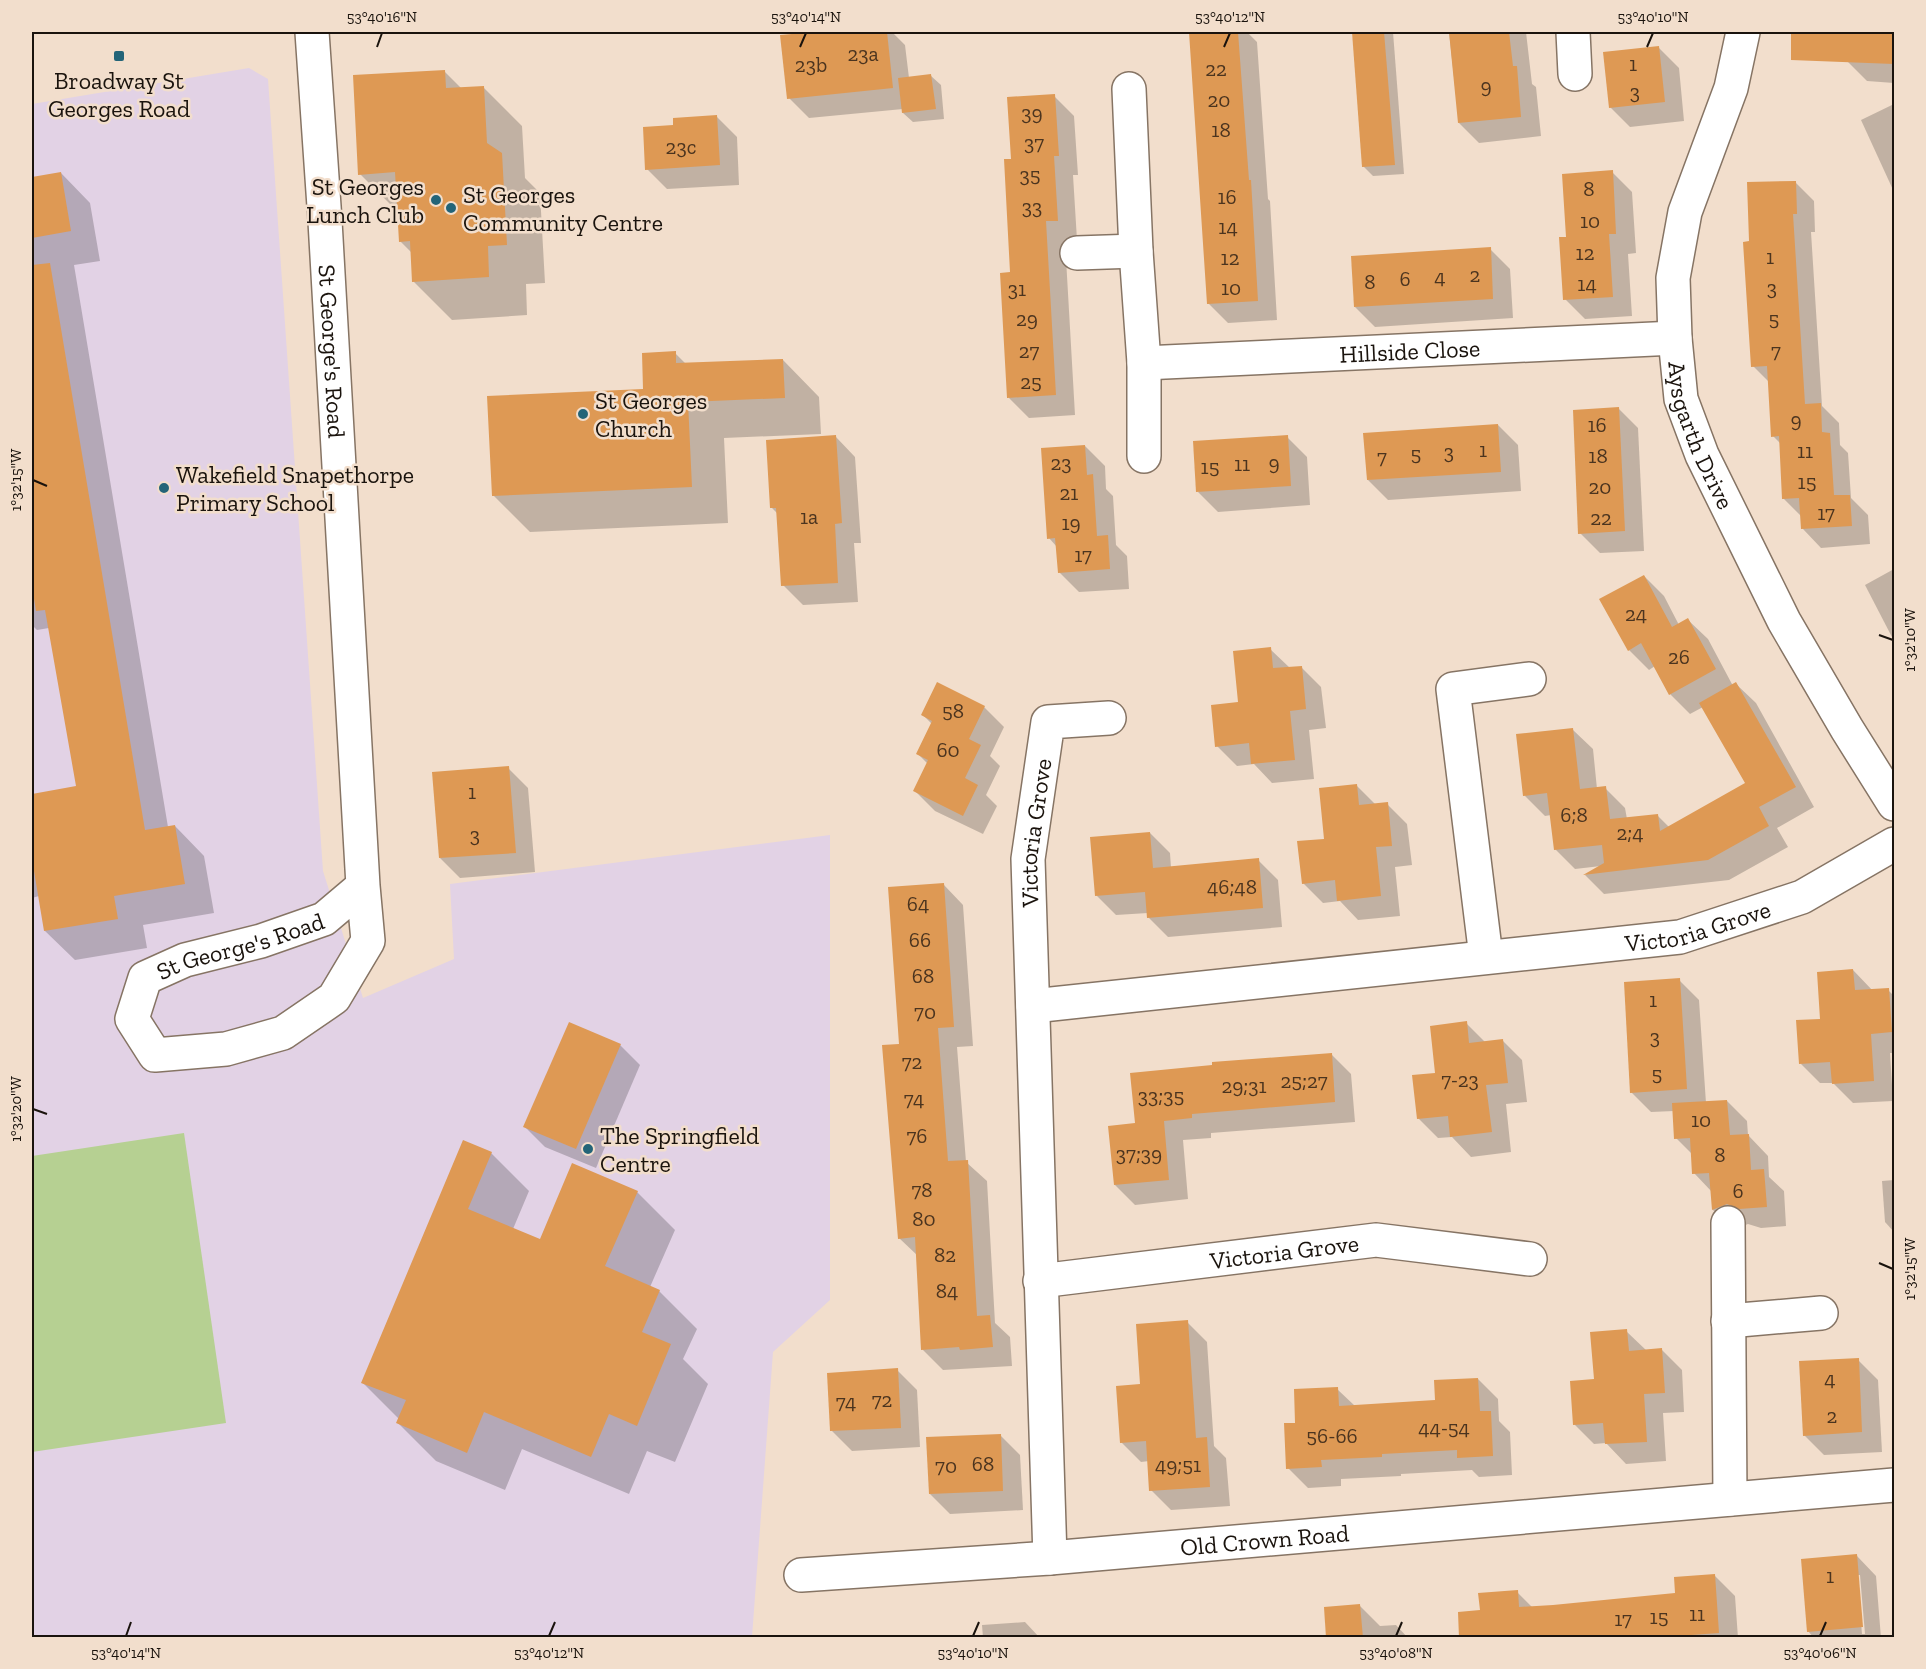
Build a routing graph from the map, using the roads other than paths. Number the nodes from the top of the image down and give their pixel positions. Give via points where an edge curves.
1 (312, 32) edge
2 (1573, 32) edge
3 (1743, 32) edge
4 (1575, 74) dead end
5 (1129, 89) dead end
6 (1136, 250) junction
7 (1077, 253) dead end
8 (1675, 338) junction
9 (1144, 363) junction
10 (1144, 456) dead end
11 (1529, 679) dead end
12 (1109, 718) dead end
13 (1894, 804) edge
14 (1894, 844) edge
15 (363, 886) junction
16 (1486, 957) junction
17 (1033, 1006) junction
18 (1728, 1223) dead end
19 (1530, 1259) dead end
20 (1040, 1281) junction
21 (1821, 1313) dead end
22 (1728, 1321) junction
23 (1894, 1485) edge
24 (1730, 1499) junction
25 (1050, 1557) junction
26 (801, 1575) dead end

1 - 15 street, St George's Road
2 - 4 street
3 - 8 street, Aysgarth Drive via 1731,88 1685,212 1673,278
5 - 6 street
6 - 7 street
6 - 9 street
8 - 9 street, Hillside Close
8 - 13 street, Aysgarth Drive via 1681,399 1702,455 1784,621
9 - 10 street
11 - 16 street via 1453,689
12 - 17 street, Victoria Grove via 1048,722 1028,859
14 - 16 street, Victoria Grove via 1802,897 1680,937
15 - 15 street, St George's Road via 368,941 334,998 283,1033 226,1049 155,1055 132,1019 145,978 185,960 261,941 324,919
16 - 17 street, Victoria Grove
17 - 20 street, Victoria Grove
18 - 22 street
19 - 20 street, Victoria Grove via 1376,1240
20 - 25 street, Victoria Grove
21 - 22 street
22 - 24 street
23 - 24 street, Old Crown Road
24 - 25 street, Old Crown Road
25 - 26 street, Old Crown Road

